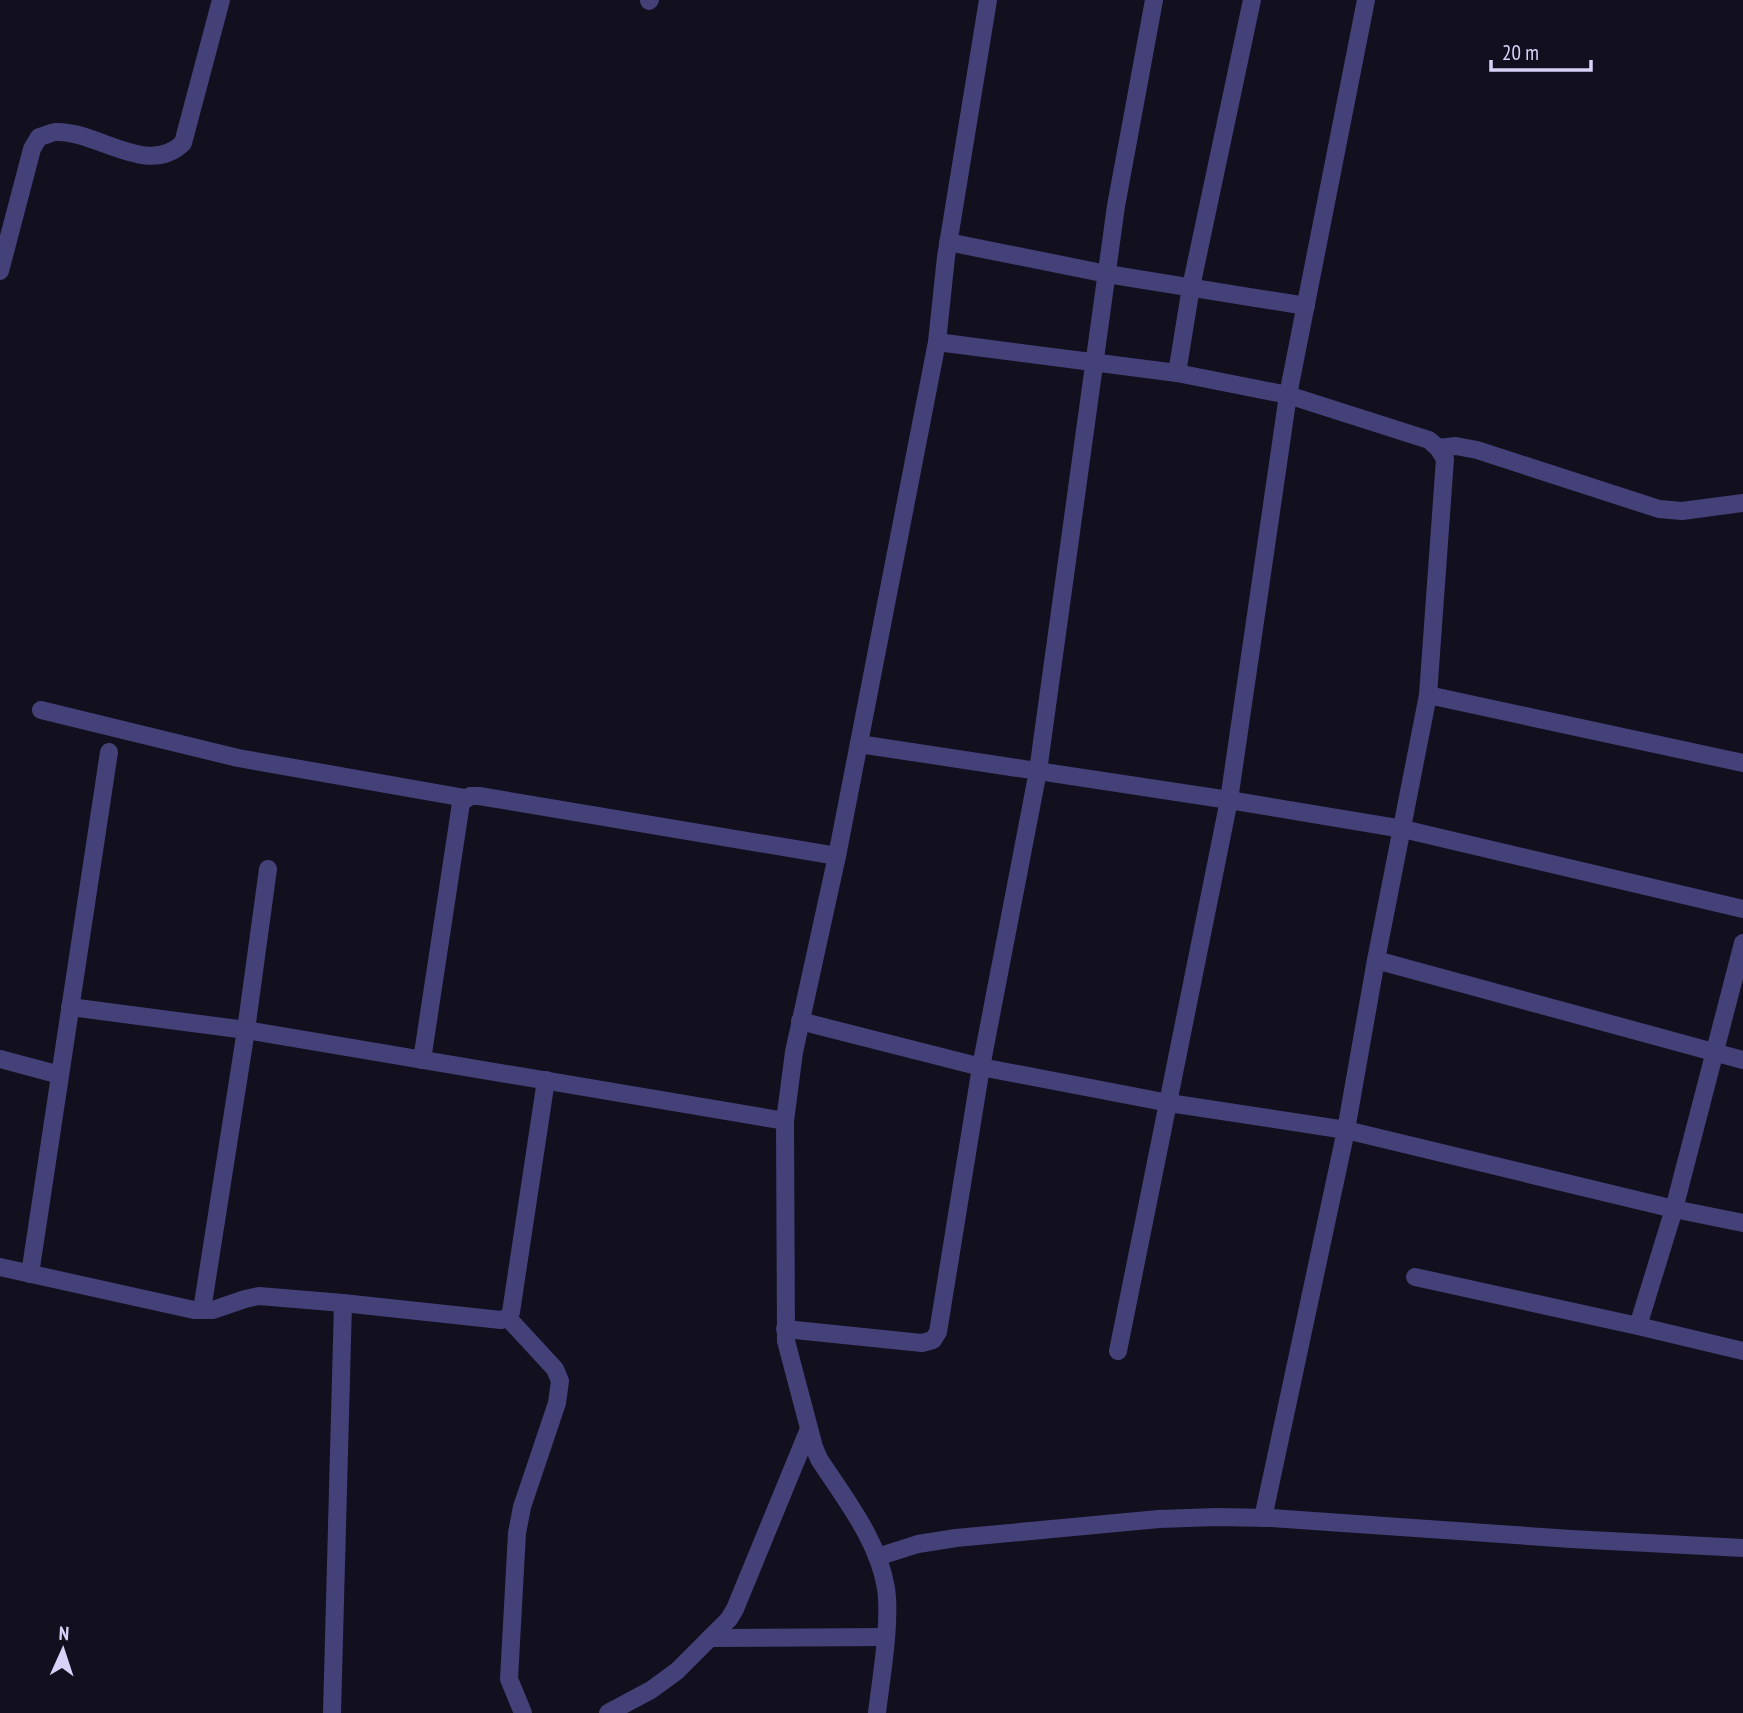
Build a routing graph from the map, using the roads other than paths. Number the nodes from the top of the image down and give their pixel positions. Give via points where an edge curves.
1 (221, 0) edge
2 (988, 0) edge
3 (1154, 0) edge
4 (1252, 0) edge
5 (1366, 0) edge
6 (948, 242) junction
7 (0, 271) edge
8 (1107, 274) junction
9 (1191, 287) junction
10 (1306, 306) junction
11 (937, 342) junction
12 (1094, 362) junction
13 (1177, 373) junction
14 (1288, 396) junction
15 (1438, 448) junction
16 (1743, 503) edge
17 (1428, 695) junction
18 (41, 710) dead end
19 (859, 744) junction
20 (109, 752) dead end
21 (1743, 763) edge
22 (1038, 771) junction
23 (465, 798) junction
24 (1229, 800) junction
25 (1403, 829) junction
26 (837, 856) junction
27 (268, 869) dead end
28 (1743, 909) edge
29 (1743, 943) edge
30 (1376, 960) junction
31 (70, 1007) junction
32 (800, 1021) junction
33 (246, 1030) junction
34 (1715, 1052) junction
35 (0, 1059) edge
36 (422, 1060) junction
37 (1743, 1060) edge
38 (981, 1067) junction
39 (60, 1075) junction
40 (546, 1080) junction
41 (1168, 1103) junction
42 (785, 1121) junction
43 (1346, 1130) junction
44 (1674, 1209) junction
45 (1743, 1223) edge
46 (0, 1267) edge
47 (30, 1274) junction
48 (1415, 1278) dead end
49 (343, 1303) junction
50 (202, 1310) junction
51 (508, 1318) junction
52 (1638, 1326) junction
53 (785, 1329) junction
54 (1118, 1351) dead end
55 (1743, 1351) edge
56 (809, 1429) junction
57 (1263, 1518) junction
58 (1743, 1548) edge
59 (877, 1557) junction
60 (885, 1637) junction
61 (710, 1638) junction
62 (332, 1713) edge
63 (523, 1713) edge
64 (608, 1713) edge
65 (877, 1713) edge

1 - 7 street via 183,144 173,153 144,156 55,132 39,137
2 - 6 street
3 - 8 street
4 - 9 street
5 - 10 street
6 - 8 street
6 - 11 street
8 - 9 street
8 - 12 street
9 - 10 street
9 - 13 street
10 - 14 street
11 - 12 street
11 - 19 street
12 - 13 street
12 - 22 street
13 - 14 street
14 - 15 street via 1429,440
14 - 24 street
15 - 16 street via 1477,450 1671,511
15 - 17 street via 1446,459
17 - 21 street
17 - 25 street
18 - 23 street via 238,758
19 - 22 street
19 - 26 street
20 - 31 street
22 - 24 street
22 - 38 street
23 - 26 street via 479,796
23 - 36 street
24 - 25 street
24 - 41 street
25 - 28 street
25 - 30 street
26 - 32 street
27 - 33 street
29 - 34 street
30 - 34 street
30 - 43 street
31 - 33 street
31 - 39 street
32 - 38 street
32 - 42 street
33 - 36 street
33 - 50 street
34 - 37 street
34 - 44 street
35 - 39 street
36 - 40 street
38 - 41 street
38 - 53 street via 938,1332 933,1340 922,1343
39 - 47 street
40 - 42 street
40 - 51 street
41 - 43 street
41 - 54 street
42 - 53 street
43 - 44 street
43 - 57 street
44 - 45 street
44 - 52 street
46 - 47 street
47 - 50 street
48 - 52 street
49 - 50 street via 259,1296
49 - 51 street
49 - 62 street
51 - 63 street via 555,1370 559,1381 557,1403 517,1533 509,1679
52 - 55 street
53 - 56 street
56 - 59 street via 819,1459
56 - 61 street via 735,1609
57 - 58 street
57 - 59 street via 1159,1519 956,1538
59 - 60 street via 886,1588
60 - 61 street
60 - 65 street
61 - 64 street via 664,1681

